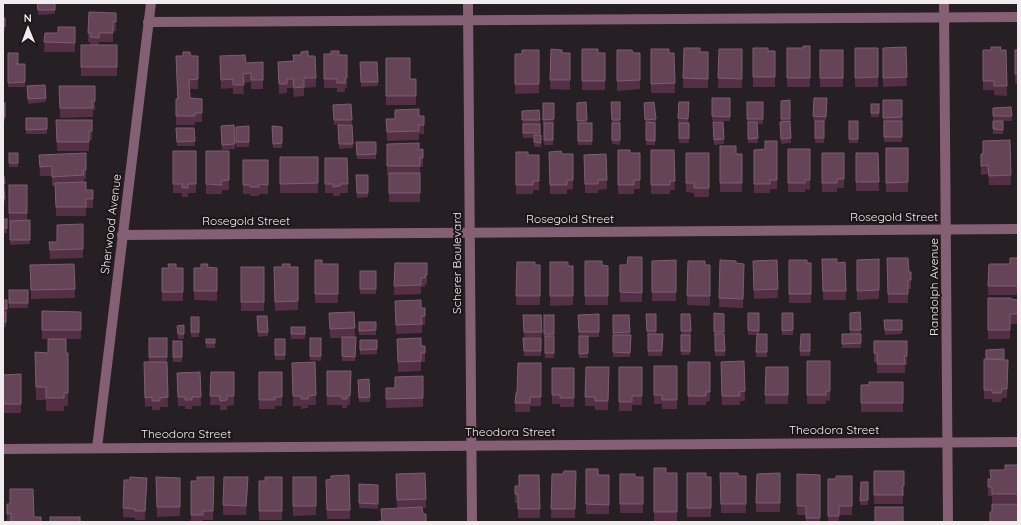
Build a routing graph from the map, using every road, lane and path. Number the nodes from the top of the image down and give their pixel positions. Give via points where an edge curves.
1 (151, 3) edge
2 (468, 3) edge
3 (944, 3) edge
4 (1018, 17) edge
5 (944, 18) junction
6 (468, 21) junction
7 (148, 22) junction
8 (1018, 229) edge
9 (946, 230) junction
10 (469, 233) junction
11 (122, 235) junction
12 (1018, 442) edge
13 (948, 443) junction
14 (471, 445) junction
15 (97, 448) junction
16 (3, 449) edge
17 (472, 522) edge
18 (948, 522) edge

1 - 7 street, Sherwood Avenue
2 - 6 street, Scherer Boulevard
3 - 5 street, Randolph Avenue
4 - 5 street
5 - 6 street
5 - 9 street, Randolph Avenue
6 - 7 street
6 - 10 street, Scherer Boulevard
7 - 11 street, Sherwood Avenue
8 - 9 street, Rosegold Street
9 - 10 street, Rosegold Street
9 - 13 street, Randolph Avenue
10 - 11 street, Rosegold Street
10 - 14 street, Scherer Boulevard
11 - 15 street, Sherwood Avenue
12 - 13 street, Theodora Street
13 - 14 street, Theodora Street
13 - 18 street, Randolph Avenue
14 - 15 street, Theodora Street
14 - 17 street, Scherer Boulevard
15 - 16 street, Theodora Street

